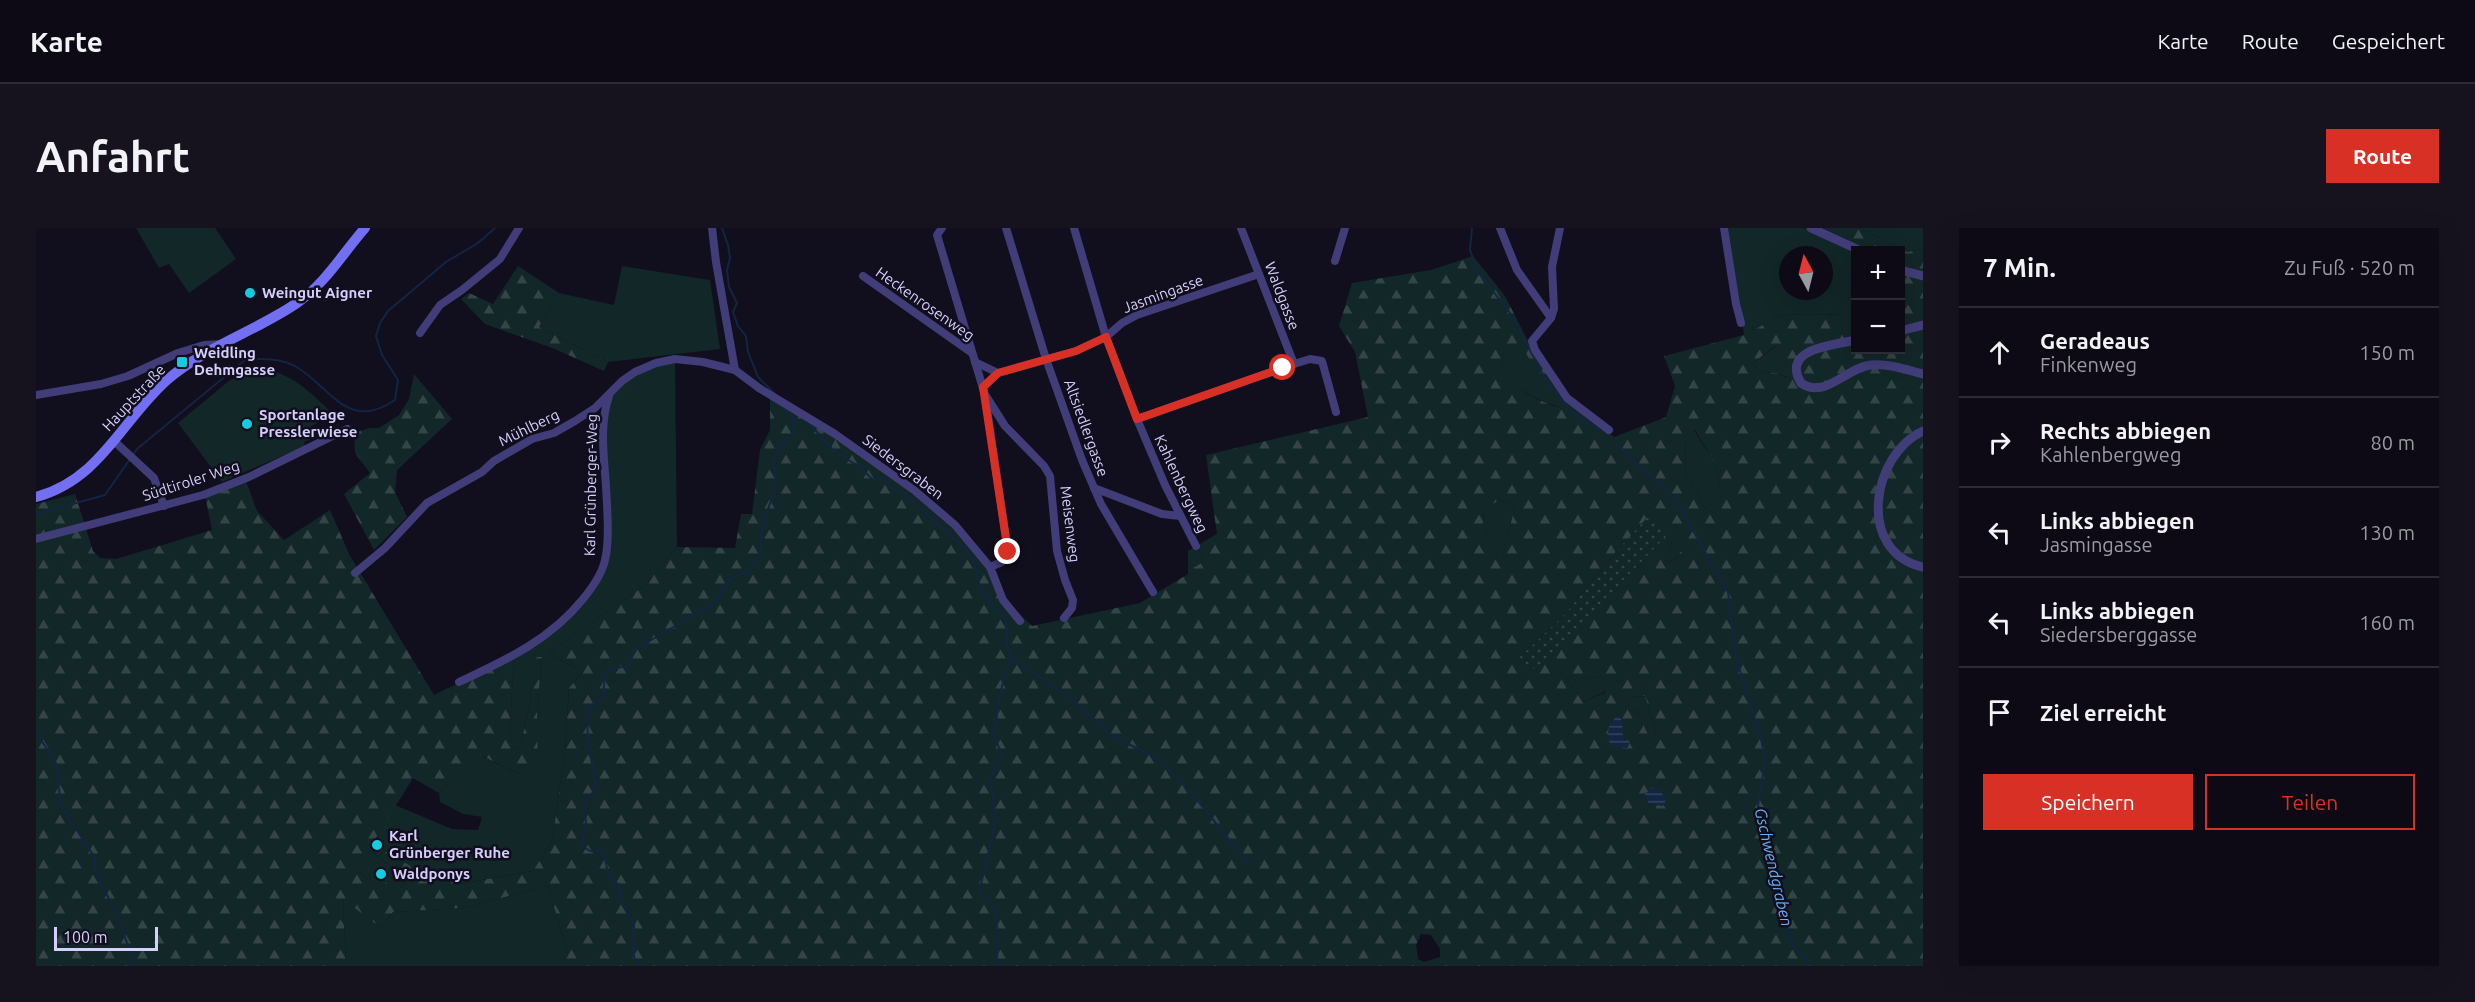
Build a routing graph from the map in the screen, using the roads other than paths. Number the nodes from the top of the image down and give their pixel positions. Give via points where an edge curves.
1 (365, 228) edge
2 (519, 228) edge
3 (712, 228) edge
4 (942, 228) edge
5 (1006, 228) edge
6 (1074, 228) edge
7 (1241, 228) edge
8 (1345, 228) edge
9 (1500, 228) edge
10 (1560, 228) edge
11 (1724, 228) edge
12 (1811, 228) edge
13 (1851, 246) edge
14 (1335, 261) dead end
15 (1905, 271) edge
16 (1258, 274) junction
17 (863, 276) dead end
18 (1923, 276) edge
19 (1551, 318) junction
20 (1741, 323) dead end
21 (1923, 325) edge
22 (1905, 330) edge
23 (420, 333) dead end
24 (1106, 337) junction
25 (1851, 341) edge
26 (224, 345) junction
27 (972, 353) junction
28 (1046, 359) junction
29 (975, 362) junction
30 (1294, 364) junction
31 (735, 370) junction
32 (998, 373) junction
33 (1923, 374) edge
34 (984, 391) junction
35 (610, 394) junction
36 (36, 395) edge
37 (1336, 412) dead end
38 (1137, 419) junction
39 (347, 429) dead end
40 (1609, 430) dead end
41 (1923, 431) edge
42 (114, 441) junction
43 (1094, 488) junction
44 (36, 497) edge
45 (165, 506) junction
46 (1180, 516) junction
47 (36, 539) edge
48 (1196, 546) dead end
49 (990, 567) junction
50 (1923, 567) edge
51 (355, 573) dead end
52 (1153, 592) dead end
53 (1064, 618) dead end
54 (1020, 621) dead end
55 (459, 682) dead end

1 - 26 main road, Hauptstraße via 307,295
2 - 23 street via 500,259 440,305
3 - 31 street
4 - 27 street via 937,235
5 - 28 street, Altsiedlergasse
6 - 24 street, Kahlenbergweg
7 - 16 street, Waldgasse
8 - 14 street
9 - 19 street via 1517,270
10 - 19 street via 1552,267
11 - 20 street
12 - 13 street
15 - 18 street
16 - 24 street, Jasmingasse via 1137,315
16 - 30 street, Waldgasse
17 - 27 street, Heckenrosenweg
19 - 40 street via 1532,342 1534,350 1567,398
21 - 22 street
24 - 28 street, Jasmingasse
24 - 38 street, Kahlenbergweg
25 - 33 street via 1804,354 1796,370 1802,383 1820,388 1873,364
26 - 36 street via 204,345 101,384
26 - 42 main road, Hauptstraße via 167,381
27 - 29 street
28 - 32 street, Jasmingasse
28 - 43 street, Altsiedlergasse
29 - 32 street
29 - 34 street
30 - 37 street via 1310,359 1322,361
30 - 38 street
31 - 35 street, Mühlberg via 675,359 635,372
31 - 49 street, Siedersgraben via 914,490 955,525
32 - 34 street, Jasmingasse
34 - 49 street via 1008,552 1002,562
34 - 53 street, Meisenweg via 1005,426 1050,476 1057,551 1073,600
35 - 51 street, Mühlberg via 575,421 532,439 426,503 385,548
35 - 55 street, Karl Grünberger-Weg via 605,408 602,454 606,557 599,574 571,614 543,638
38 - 46 street, Kahlenbergweg
39 - 45 street, Südtiroler Weg via 249,477
41 - 50 street via 1905,442 1889,462 1881,483 1879,506 1882,533 1891,548 1906,561
42 - 44 main road, Hauptstraße via 76,479
42 - 45 street via 154,478
43 - 46 street via 1162,514
43 - 52 street, Altsiedlergasse
45 - 47 street, Südtiroler Weg
46 - 48 street, Kahlenbergweg
49 - 54 street, Siedersgraben via 1003,600

